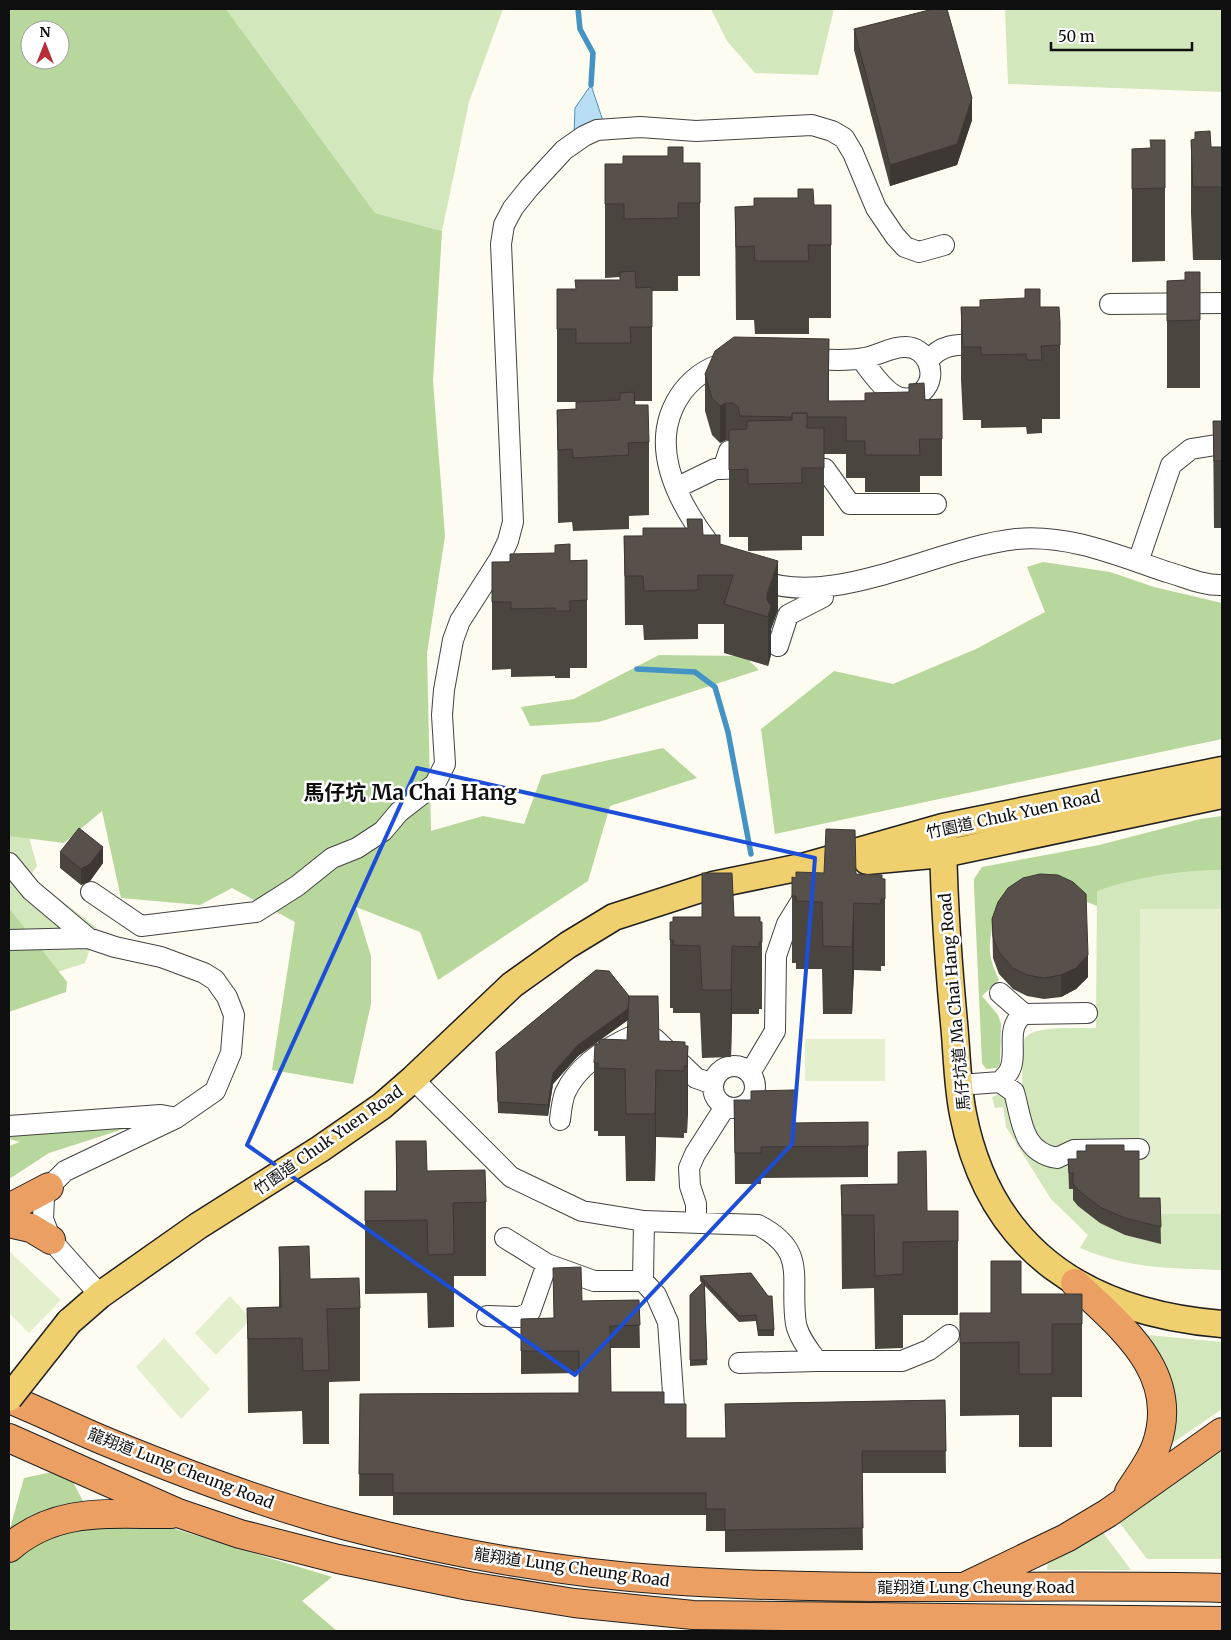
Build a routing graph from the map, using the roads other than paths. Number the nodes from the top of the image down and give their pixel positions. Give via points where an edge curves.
1 (944, 244) dead end
2 (1222, 303) edge
3 (1110, 304) dead end
4 (1004, 344) edge
5 (752, 359) edge
6 (779, 359) edge
7 (861, 359) junction
8 (928, 361) junction
9 (1222, 444) edge
10 (676, 488) junction
11 (936, 504) dead end
12 (1138, 562) junction
13 (1222, 585) edge
14 (823, 588) junction
15 (778, 646) dead end
16 (1222, 770) edge
17 (1222, 795) edge
18 (943, 827) junction
19 (943, 854) junction
20 (9, 863) edge
21 (803, 867) junction
22 (91, 892) dead end
23 (141, 926) junction
24 (88, 938) junction
25 (9, 940) edge
26 (134, 951) junction
27 (1000, 993) dead end
28 (1087, 1013) dead end
29 (1024, 1014) junction
30 (750, 1073) junction
31 (413, 1079) junction
32 (1000, 1082) junction
33 (713, 1084) junction
34 (960, 1085) junction
35 (725, 1107) junction
36 (176, 1118) junction
37 (560, 1120) dead end
38 (9, 1126) edge
39 (1139, 1149) edge
40 (49, 1187) junction
41 (9, 1208) edge
42 (644, 1221) junction
43 (9, 1223) edge
44 (696, 1223) junction
45 (505, 1238) dead end
46 (51, 1240) junction
47 (547, 1264) junction
48 (642, 1282) junction
49 (1075, 1283) junction
50 (96, 1297) junction
51 (487, 1316) dead end
52 (1222, 1324) edge
53 (949, 1335) dead end
54 (817, 1361) junction
55 (739, 1364) dead end
56 (9, 1384) edge
57 (9, 1398) edge
58 (674, 1407) edge
59 (57, 1419) junction
60 (1222, 1432) edge
61 (9, 1438) edge
62 (1120, 1506) junction
63 (178, 1513) junction
64 (9, 1548) edge
65 (962, 1588) junction
66 (1222, 1588) edge
67 (1222, 1621) edge

1 - 23 street via 919,252 905,247 876,208 844,138 812,125 696,131 640,126 612,128 584,136 564,150 513,208 503,235 501,280 513,522 499,560 460,621 453,640 446,665 442,715 445,764 441,775 435,784 399,812 383,831 357,848 332,858 298,886 256,912
2 - 3 street
4 - 8 street via 950,345 935,352
5 - 10 street via 723,363 707,371 690,383 677,400 666,423 665,450
6 - 7 street
7 - 8 street via 904,347 917,350
7 - 8 street via 885,389 905,398 921,393 927,386
9 - 12 street via 1191,449 1171,465
10 - 11 street via 726,460 778,468 812,461 825,469 850,504
10 - 14 street via 699,530 728,562 753,578 780,587
12 - 13 street via 1198,582
12 - 14 street via 1077,543 1019,539 958,550
14 - 15 street via 823,597 788,615
16 - 18 main road, 竹園道 Chuk Yuen Road
17 - 19 main road, 竹園道 Chuk Yuen Road
18 - 19 main road, 馬仔坑道 Ma Chai Hang Road
18 - 21 main road, 竹園道 Chuk Yuen Road
19 - 21 main road, 竹園道 Chuk Yuen Road
19 - 34 main road, 馬仔坑道 Ma Chai Hang Road
20 - 24 street via 31,890
21 - 30 street via 805,895 787,924 776,956 775,1031
21 - 31 main road, 竹園道 Chuk Yuen Road via 713,885 614,916 512,985
22 - 23 street
23 - 26 street
24 - 25 street
24 - 26 street
26 - 36 street via 190,967 215,980 234,1015 231,1053 215,1091
27 - 29 street
28 - 29 street
29 - 32 street via 1014,1027 1009,1072
30 - 33 street via 731,1066 719,1072
30 - 35 street via 755,1086 751,1100 739,1108
31 - 42 street via 511,1177 582,1211
31 - 50 main road, 竹園道 Chuk Yuen Road via 382,1106 320,1149 198,1226
32 - 34 street
32 - 39 street via 1014,1092 1023,1129 1040,1152 1057,1158 1074,1150
33 - 35 street via 715,1097
33 - 37 street via 696,1078 655,1039 637,1034 593,1059 574,1077 564,1095
34 - 49 main road, 馬仔坑道 Ma Chai Hang Road via 970,1139 980,1173 995,1204 1033,1250
35 - 44 street via 689,1168
36 - 38 street via 161,1115
36 - 40 street via 65,1171
40 - 41 highway
40 - 46 street via 44,1200 43,1219
42 - 44 street
42 - 48 street
43 - 46 highway via 31,1228
44 - 54 street via 758,1225 783,1242 789,1250 795,1274 796,1326
45 - 47 street
46 - 50 street
47 - 48 street via 594,1281
47 - 51 street via 530,1312 520,1318
48 - 58 street via 656,1295 668,1322
49 - 52 main road, 馬仔坑道 Ma Chai Hang Road via 1136,1310
49 - 62 highway via 1141,1348 1155,1375 1158,1389 1160,1420 1156,1446
50 - 57 main road, 竹園道 Chuk Yuen Road, bridge via 70,1322
53 - 54 street via 929,1350 902,1361
54 - 55 street
56 - 59 highway
57 - 59 highway, 龍翔道 Lung Cheung Road
59 - 65 highway, 龍翔道 Lung Cheung Road via 110,1443 300,1512 472,1554 599,1574 665,1580
60 - 62 highway
61 - 63 highway, 龍翔道 Lung Cheung Road
62 - 65 highway via 1066,1538
63 - 64 highway via 62,1519 39,1526
63 - 67 highway, 龍翔道 Lung Cheung Road via 240,1534 338,1559 469,1586 596,1606 693,1615
65 - 66 highway, 龍翔道 Lung Cheung Road

